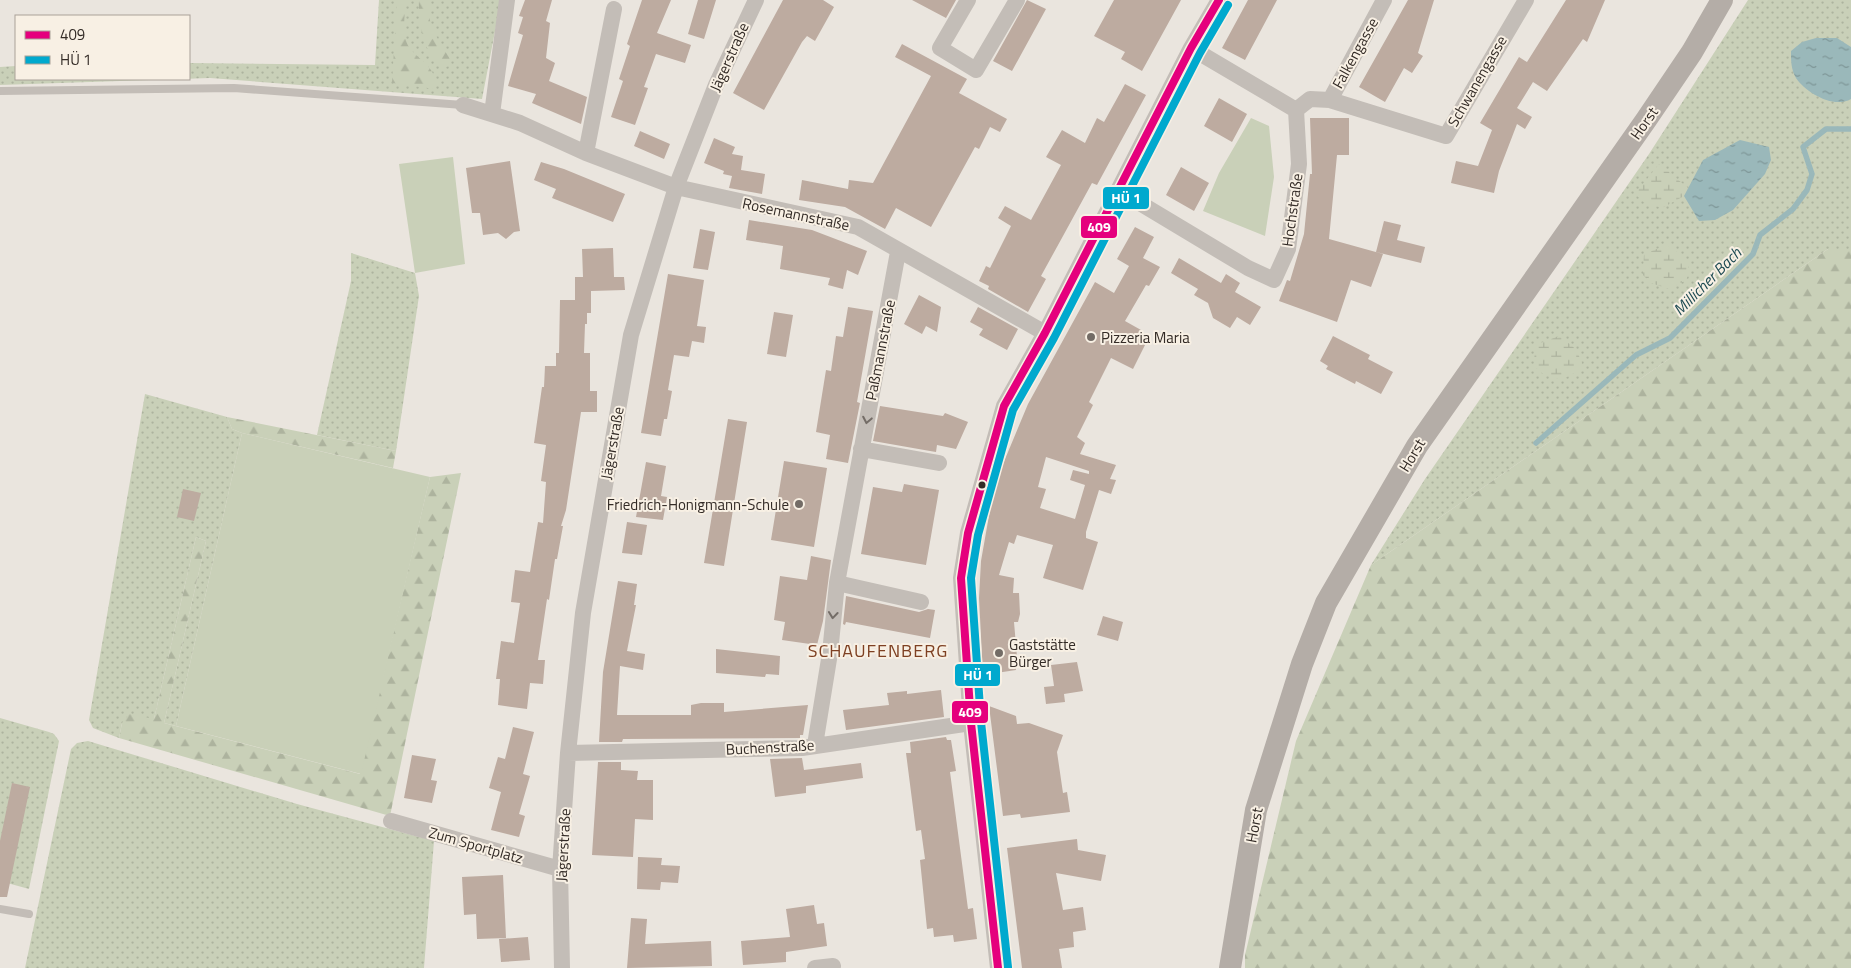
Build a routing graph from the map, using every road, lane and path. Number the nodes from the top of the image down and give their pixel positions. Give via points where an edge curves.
1 (507, 0) edge
2 (756, 0) edge
3 (968, 0) edge
4 (1017, 0) edge
5 (1220, 0) edge
6 (1384, 0) edge
7 (1526, 0) edge
8 (1722, 0) edge
9 (614, 9) dead end
10 (1191, 48) junction
11 (0, 91) edge
12 (1330, 100) junction
13 (463, 105) joint
14 (1296, 110) junction
15 (492, 114) junction
16 (586, 153) junction
17 (676, 187) junction
18 (1118, 190) junction
19 (898, 252) junction
20 (1046, 333) junction
21 (861, 449) junction
22 (939, 463) dead end
23 (837, 583) junction
24 (922, 602) dead end
25 (971, 723) junction
26 (816, 745) junction
27 (568, 753) junction
28 (391, 822) dead end
29 (560, 869) junction
30 (0, 909) edge
31 (30, 914) dead end
32 (832, 966) dead end
33 (562, 968) edge
34 (815, 968) edge
35 (998, 968) edge
36 (1230, 968) edge

1 - 15 street
2 - 17 street, Jägerstraße via 716,85
3 - 4 street via 940,48 976,70
5 - 10 street
6 - 12 street, Falkengasse
7 - 12 street, Schwanengasse via 1446,136
8 - 36 street, Horst via 1646,120 1417,446 1326,603 1302,664 1256,810
9 - 16 street
10 - 14 street
10 - 18 street
11 - 13 lane via 234,88
12 - 14 street, Falkengasse via 1310,99
13 - 15 street, Rosemannstraße
14 - 18 street, Hochstraße via 1298,173 1288,249 1274,280 1248,268
15 - 16 street, Rosemannstraße
16 - 17 street, Rosemannstraße
17 - 19 street, Rosemannstraße via 858,227
17 - 27 street, Jägerstraße via 631,335 583,613
18 - 20 street
19 - 20 street, Rosemannstraße
19 -> 21 street, Paßmannstraße
20 - 25 street via 1004,406 968,533 961,578
21 - 22 street
21 - 23 street, Paßmannstraße
23 - 24 street
23 -> 26 street, Paßmannstraße
25 - 26 street, Buchenstraße
25 - 35 street
26 - 27 street, Buchenstraße via 802,748
27 - 29 street, Jägerstraße
28 - 29 street, Zum Sportplatz
29 - 33 street, Jägerstraße
30 - 31 lane
32 - 34 street

